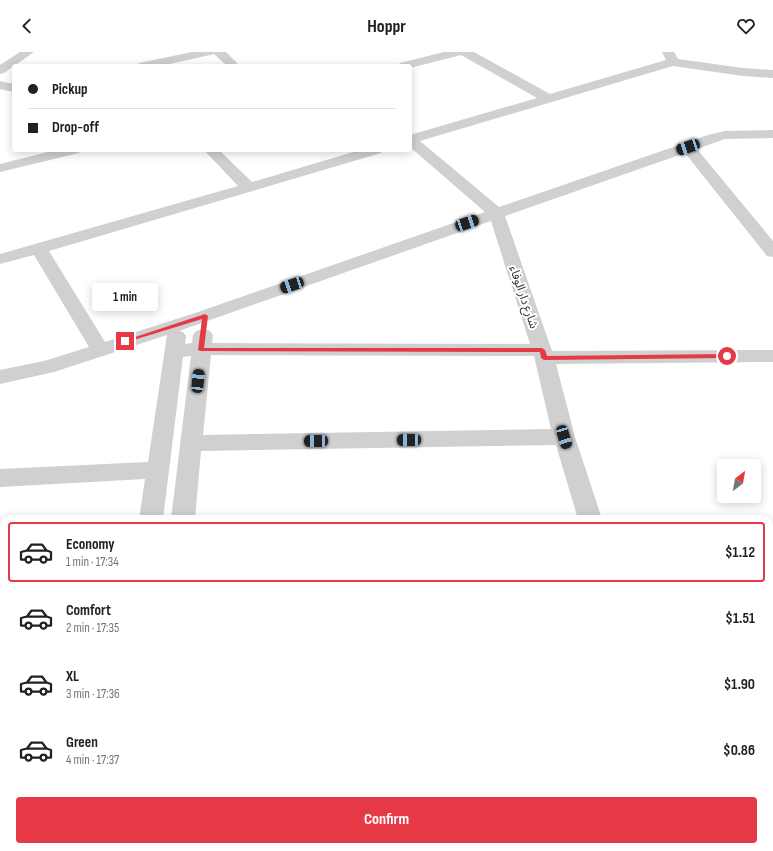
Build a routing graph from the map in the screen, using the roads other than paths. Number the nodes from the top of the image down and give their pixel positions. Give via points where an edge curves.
1 (28, 52) edge
2 (209, 52) edge
3 (219, 52) edge
4 (458, 52) edge
5 (466, 52) edge
6 (670, 57) edge
7 (152, 64) edge
8 (232, 64) edge
9 (412, 64) edge
10 (0, 70) edge
11 (773, 74) edge
12 (0, 85) edge
13 (12, 88) edge
14 (549, 99) junction
15 (773, 134) edge
16 (412, 139) edge
17 (412, 142) edge
18 (688, 147) junction
19 (66, 152) edge
20 (214, 152) edge
21 (369, 152) edge
22 (0, 168) edge
23 (248, 187) junction
24 (496, 213) junction
25 (39, 249) junction
26 (773, 252) edge
27 (0, 258) edge
28 (205, 316) junction
29 (177, 325) junction
30 (100, 349) junction
31 (201, 350) junction
32 (175, 351) junction
33 (543, 354) junction
34 (773, 356) edge
35 (0, 377) edge
36 (564, 437) junction
37 (191, 443) junction
38 (158, 470) junction
39 (0, 478) edge
40 (152, 515) edge
41 (183, 515) edge
42 (589, 515) edge

1 - 10 street
2 - 7 street
3 - 8 street
4 - 9 street
5 - 14 street
6 - 11 street via 736,72
6 - 14 street
12 - 13 street
14 - 16 street
15 - 18 street via 725,135
17 - 24 street
18 - 24 street
18 - 26 street
19 - 22 street
20 - 23 street
21 - 23 street
23 - 25 street
24 - 28 street
24 - 33 street, شارع دار الوفاء
25 - 27 street
25 - 30 street
28 - 29 street
28 - 31 street
29 - 30 street
29 - 32 street
30 - 35 street via 47,366
31 - 32 street
31 - 33 street
31 - 37 street
32 - 38 street
33 - 34 street
33 - 36 street, شارع دار الوفاء
36 - 37 street
36 - 42 street, شارع دار الوفاء
37 - 41 street
38 - 39 street
38 - 40 street

